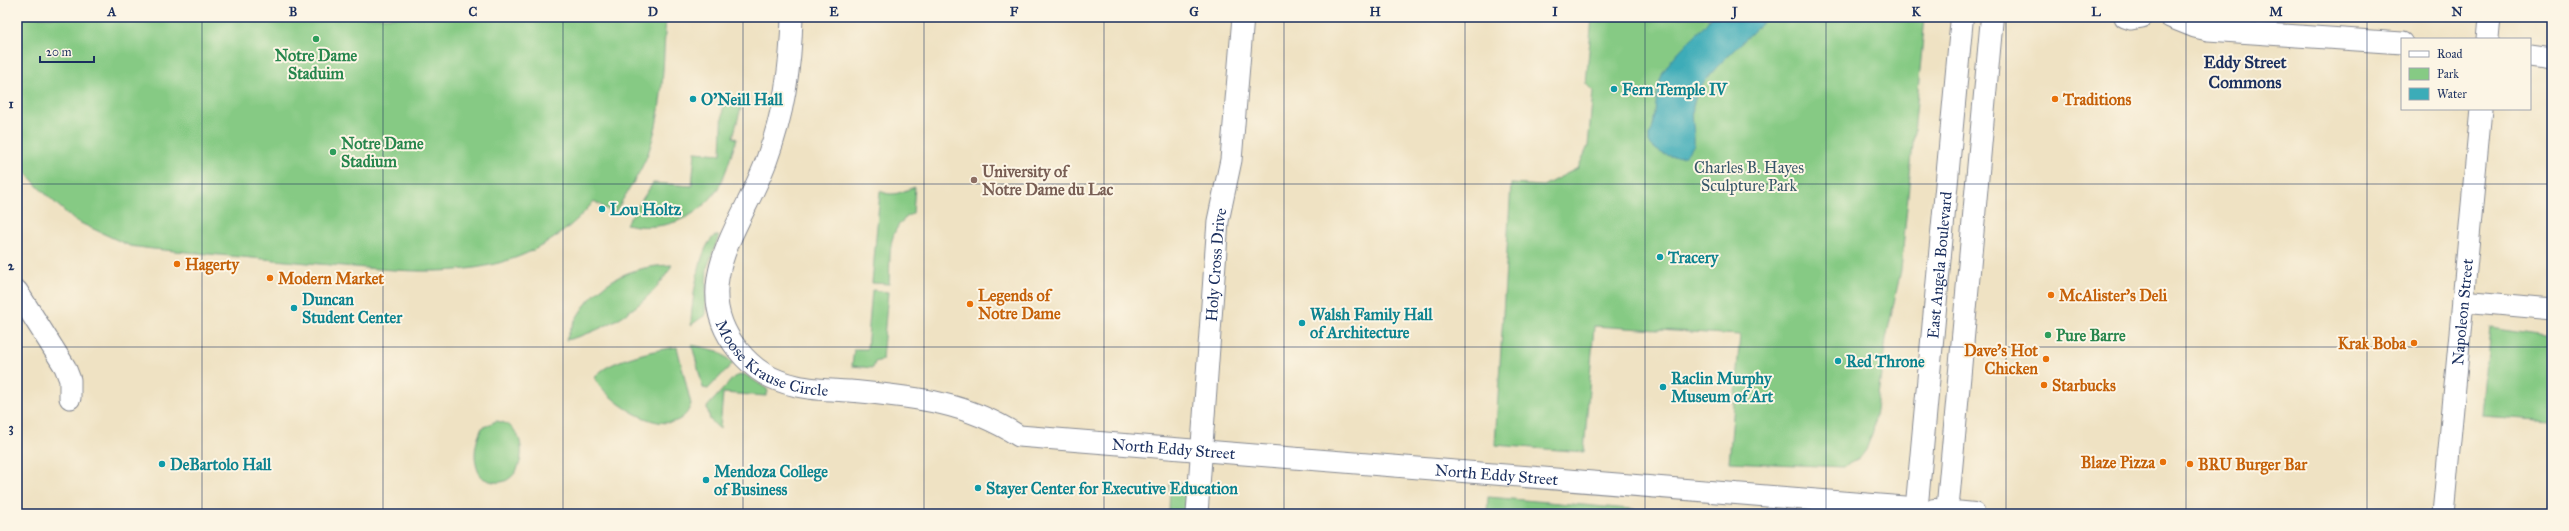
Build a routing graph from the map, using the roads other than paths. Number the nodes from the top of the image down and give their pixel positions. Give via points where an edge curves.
1 (792, 17) edge
2 (1243, 17) edge
3 (1962, 17) edge
4 (1992, 17) edge
5 (2124, 17) edge
6 (2142, 17) edge
7 (2170, 17) edge
8 (2490, 17) edge
9 (2488, 38) edge
10 (2401, 43) edge
11 (2531, 56) edge
12 (2552, 59) edge
13 (2481, 110) edge
14 (17, 291) edge
15 (2463, 301) junction
16 (2552, 309) edge
17 (70, 398) dead end
18 (1019, 436) joint
19 (1200, 451) junction
20 (1917, 511) edge
21 (1947, 513) edge
22 (1197, 514) edge
23 (1974, 514) edge
24 (2443, 514) edge

1 - 18 street, Moose Krause Circle via 788,79 778,121 756,188 725,247 719,267 719,321 725,334 761,374 798,386 945,402 1001,424
2 - 19 street, Holy Cross Drive via 1231,160 1218,221
3 - 20 main road, East Angela Boulevard
4 - 21 main road, East Angela Boulevard
5 - 6 street
7 - 10 street via 2208,30
8 - 9 street
11 - 12 street
13 - 15 street, Napoleon Street
14 - 17 street via 65,367 70,380
15 - 16 street
15 - 24 street, Napoleon Street
18 - 19 street, North Eddy Street
19 - 20 street, North Eddy Street
19 - 22 street, Holy Cross Drive
20 - 21 main road, North Eddy Street
21 - 23 main road, North Eddy Street

